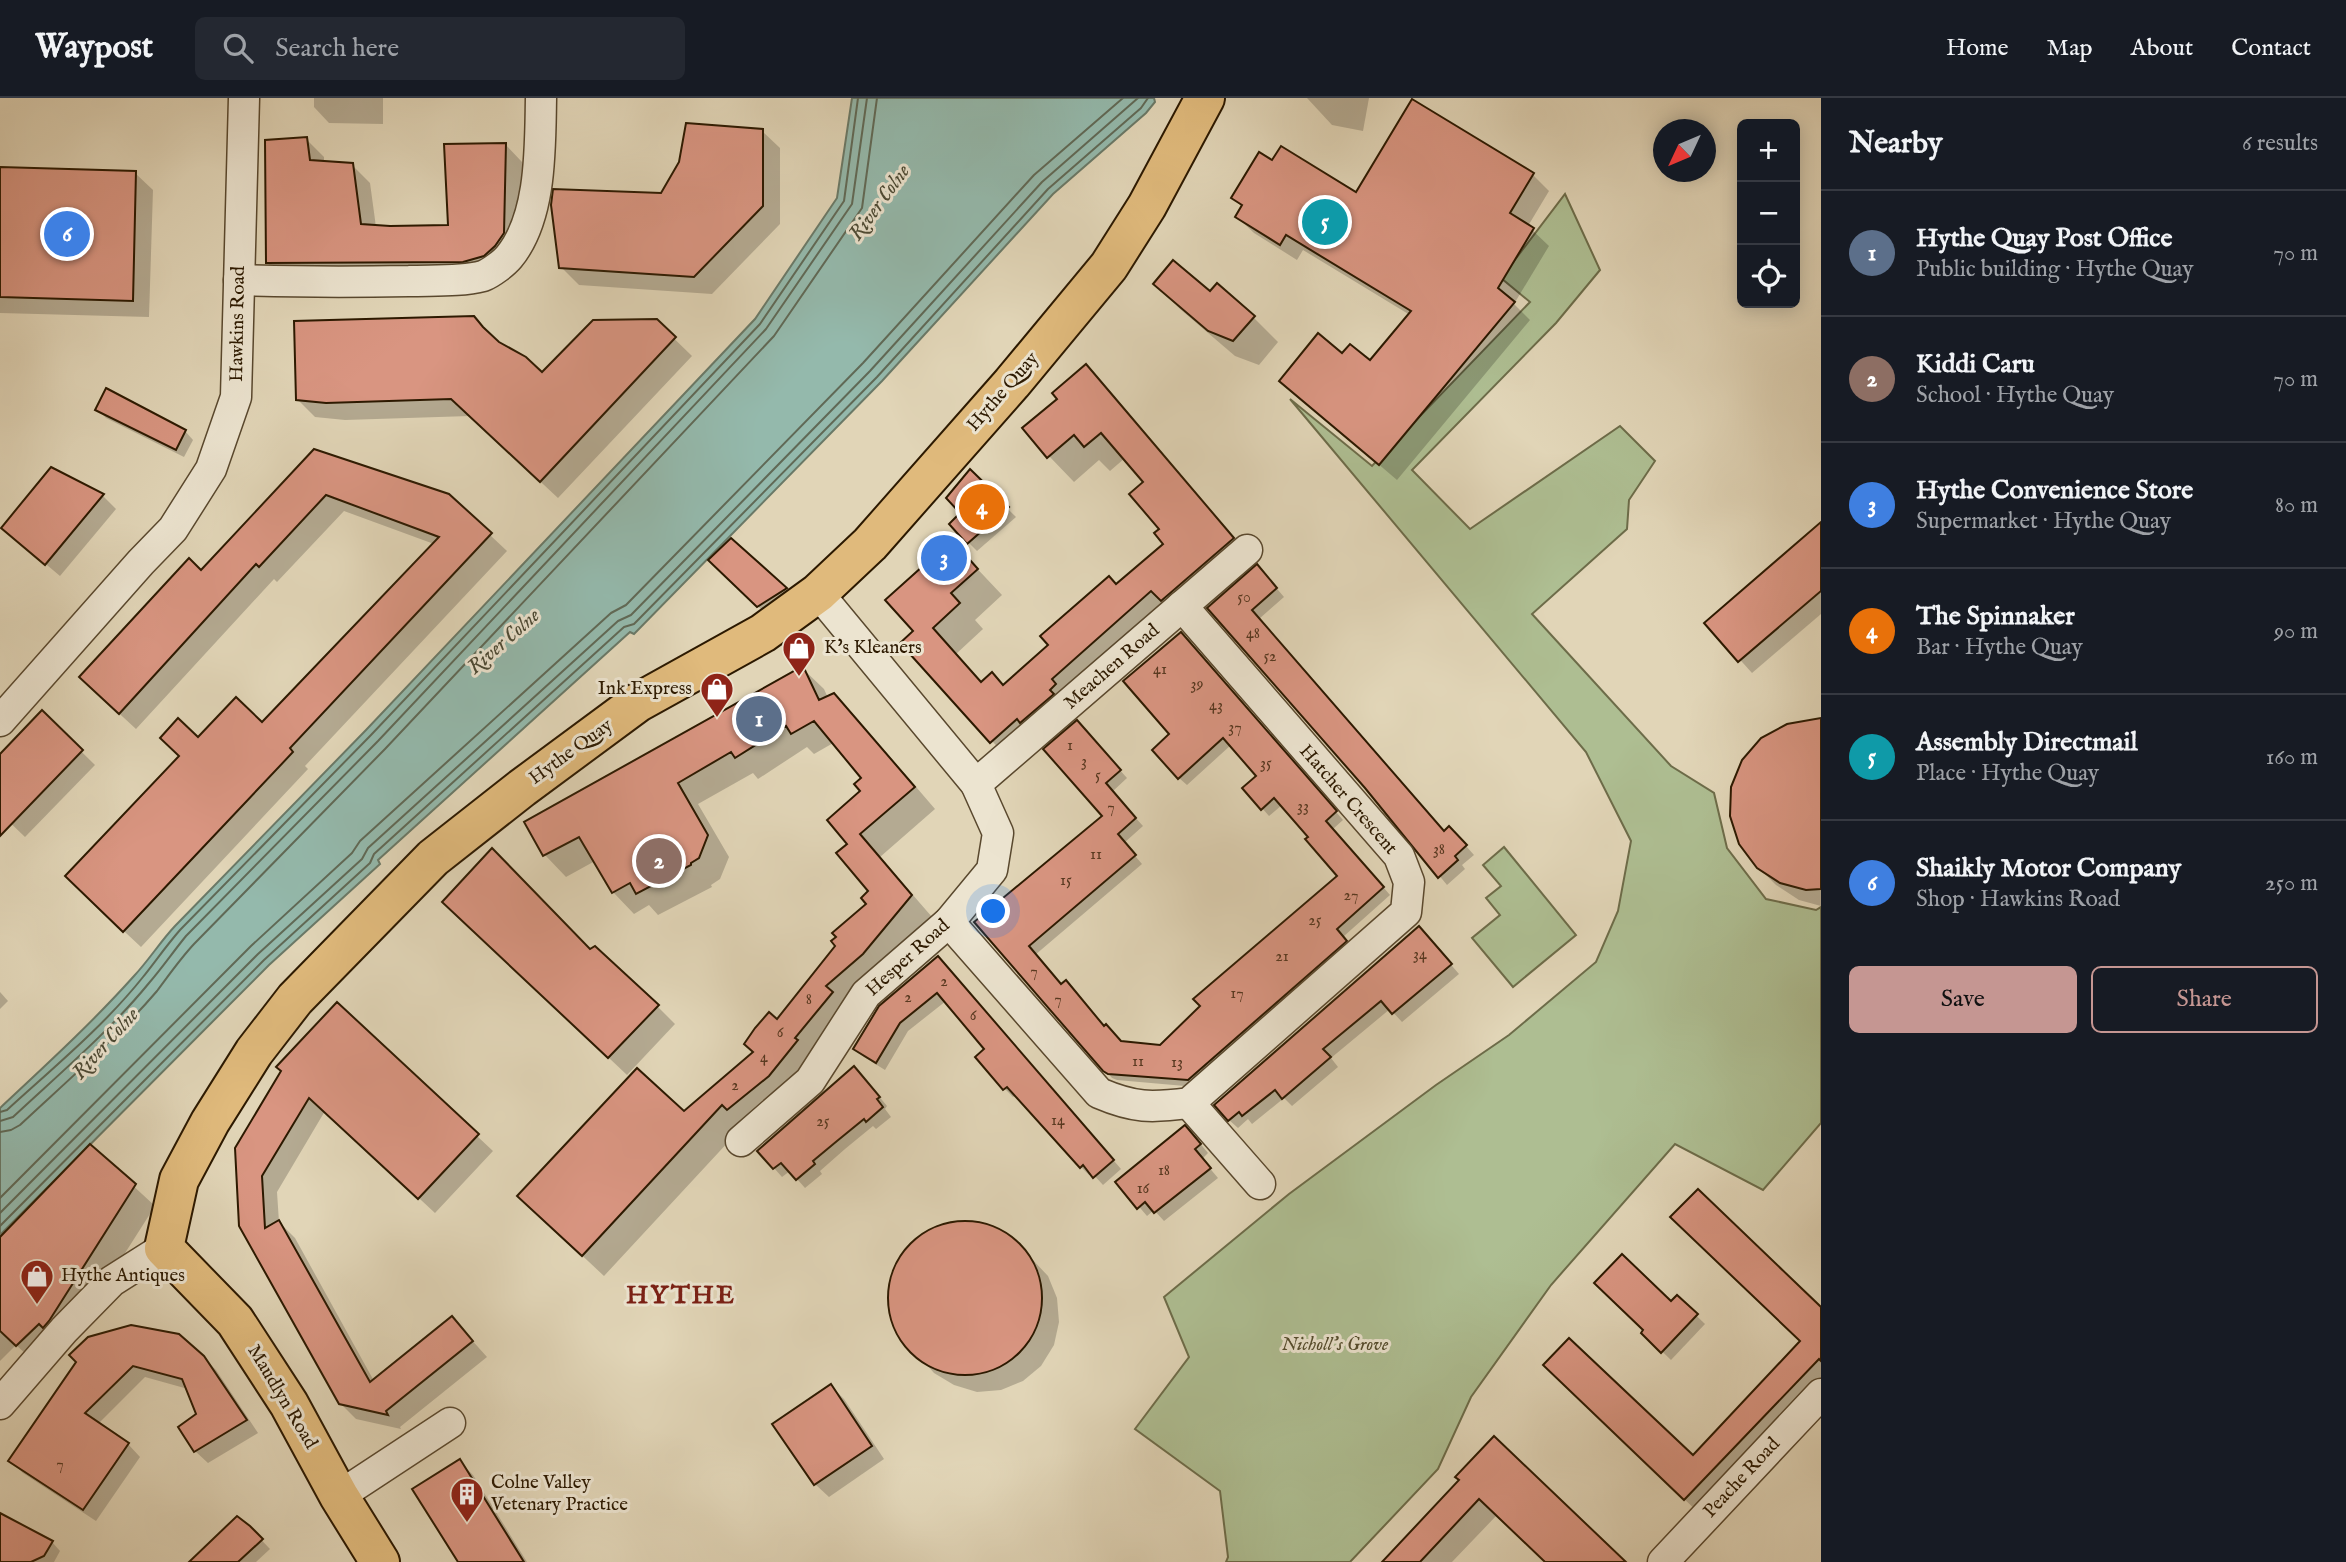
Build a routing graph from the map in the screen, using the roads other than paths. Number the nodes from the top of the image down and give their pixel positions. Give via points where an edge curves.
1 (244, 98) edge
2 (541, 98) edge
3 (1205, 98) edge
4 (239, 280) junction
5 (1247, 550) dead end
6 (818, 593) junction
7 (1182, 606) junction
8 (0, 721) edge
9 (976, 784) junction
10 (949, 922) junction
11 (1189, 1103) junction
12 (741, 1141) dead end
13 (1260, 1184) dead end
14 (164, 1248) junction
15 (1821, 1394) edge
16 (0, 1404) edge
17 (450, 1423) dead end
18 (339, 1496) junction
19 (380, 1562) edge
20 (1663, 1562) edge

1 - 4 street, Hawkins Road
2 - 4 street via 535,193 524,231 508,258 485,275 332,283
3 - 6 main road, Hythe Quay via 1109,266 928,479
4 - 8 street, Hawkins Road via 236,397 211,468 173,529
5 - 7 street, Meachen Road
6 - 9 street, Hesper Road
6 - 14 main road, Hythe Quay via 763,633 637,703 433,858 295,999 254,1052 179,1180
7 - 9 street, Meachen Road
7 - 11 street, Hatcher Crescent via 1399,856 1409,882 1406,912
9 - 10 street, Hesper Road via 998,833 992,870
10 - 11 street via 1099,1093 1124,1104 1159,1107
10 - 12 street, Hesper Road via 866,994 810,1081
11 - 13 street
14 - 16 street via 112,1281
14 - 18 main road, Maudlyn Road via 235,1321 289,1404
15 - 20 street, Peache Road
17 - 18 street
18 - 19 main road, Maudlyn Road

